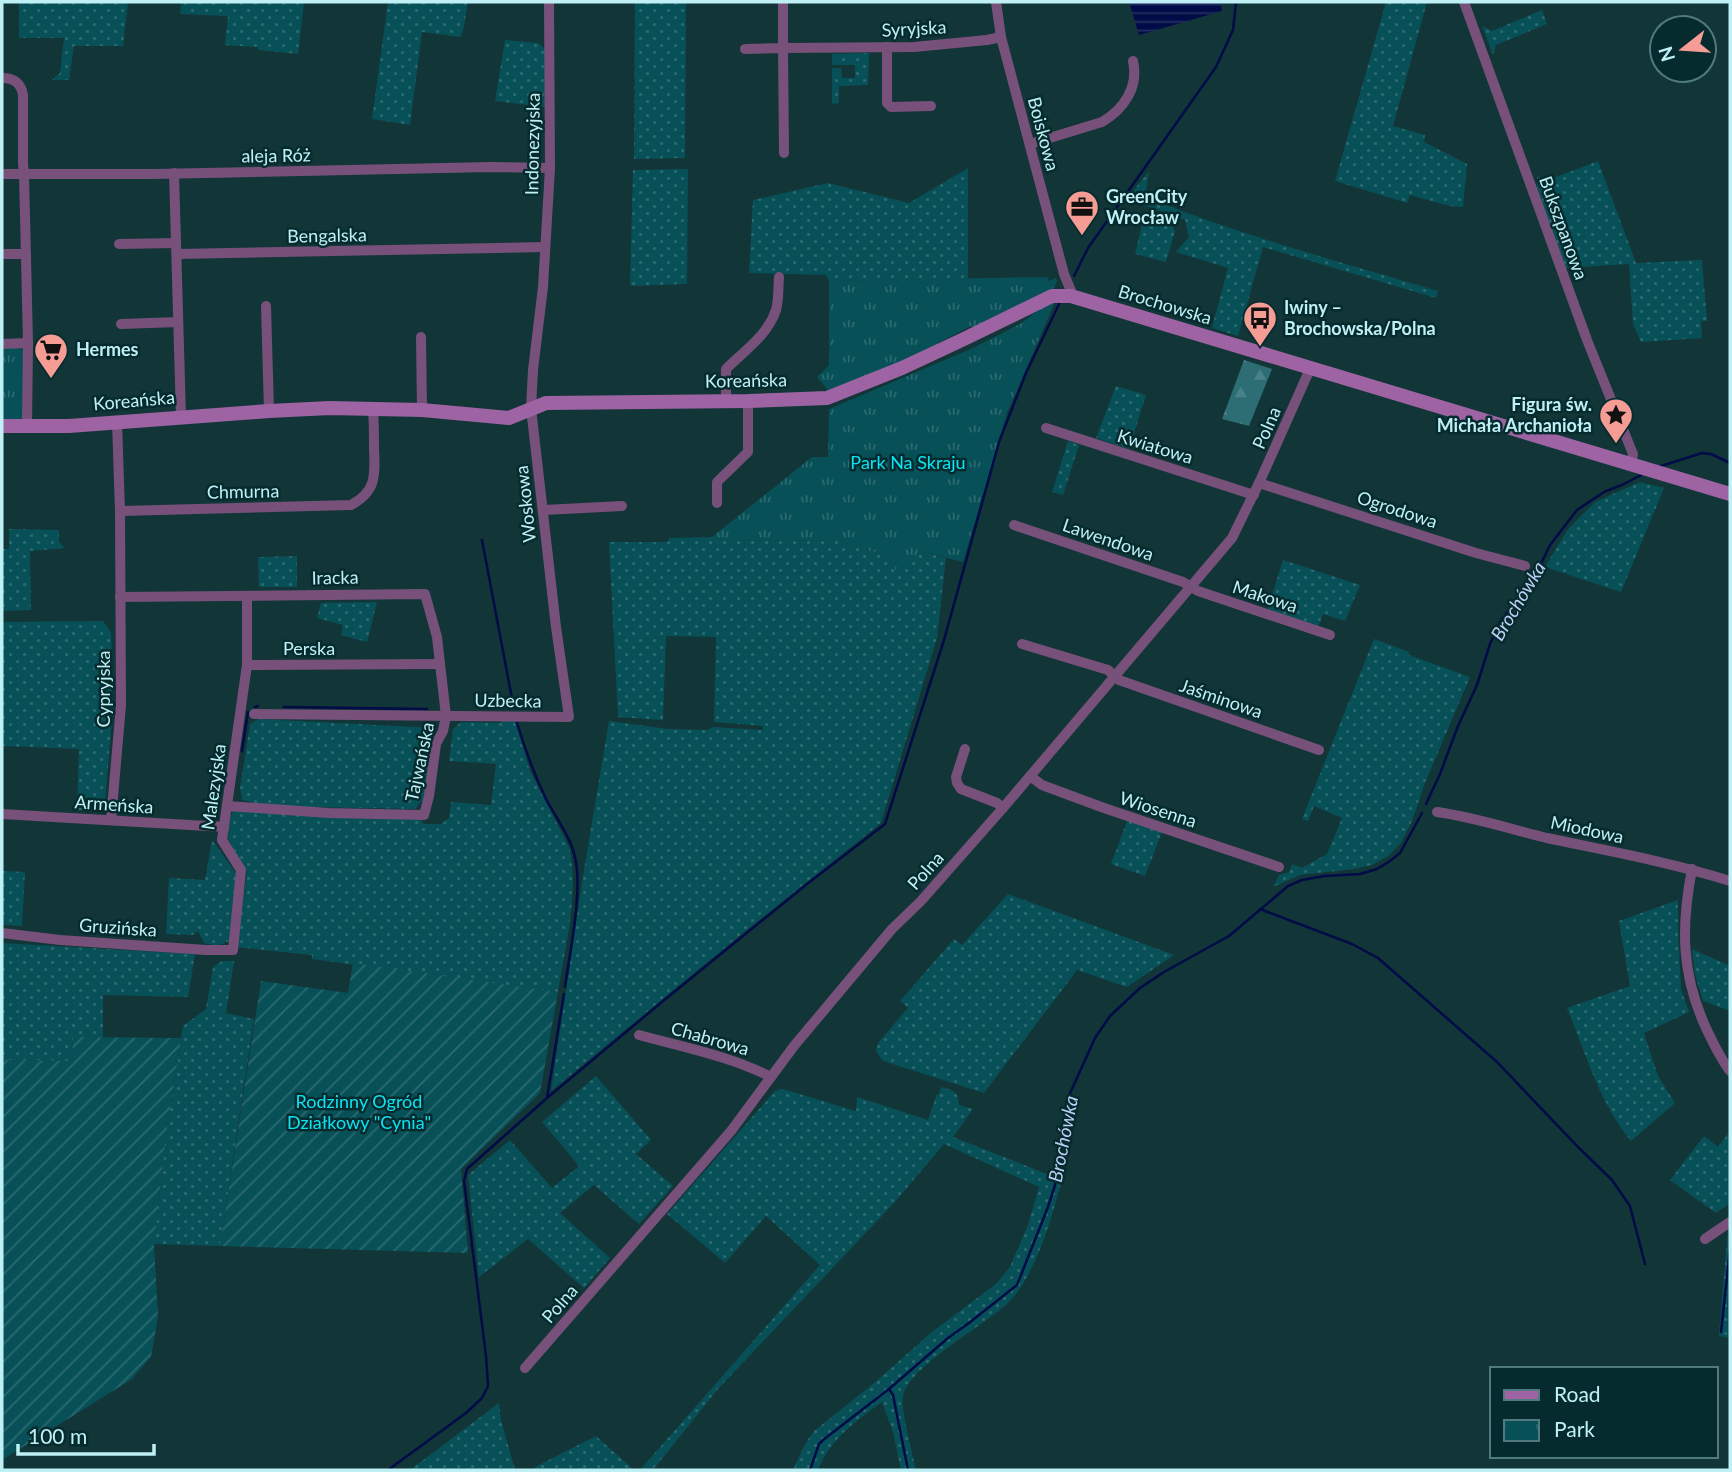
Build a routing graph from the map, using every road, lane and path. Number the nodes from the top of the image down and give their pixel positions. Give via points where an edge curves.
1 (549, 2) edge
2 (783, 2) edge
3 (996, 2) edge
4 (1464, 2) edge
5 (1001, 37) junction
6 (887, 47) junction
7 (783, 48) junction
8 (745, 50) dead end
9 (1133, 61) dead end
10 (3, 78) edge
11 (931, 106) dead end
12 (1031, 148) junction
13 (784, 153) dead end
14 (550, 168) junction
15 (174, 173) junction
16 (2, 174) edge
17 (24, 174) junction
18 (118, 244) dead end
19 (545, 247) junction
20 (176, 249) junction
21 (2, 254) edge
22 (26, 254) junction
23 (779, 277) dead end
24 (543, 286) joint
25 (1052, 296) joint
26 (1071, 296) junction
27 (266, 306) dead end
28 (178, 322) junction
29 (121, 324) dead end
30 (421, 337) dead end
31 (28, 343) junction
32 (2, 344) edge
33 (1310, 369) junction
34 (726, 401) junction
35 (748, 401) junction
36 (531, 408) junction
37 (373, 409) junction
38 (422, 410) junction
39 (269, 411) junction
40 (181, 417) junction
41 (117, 422) junction
42 (2, 426) edge
43 (27, 426) junction
44 (1046, 428) dead end
45 (1630, 465) junction
46 (1259, 483) junction
47 (1730, 494) edge
48 (1254, 495) junction
49 (717, 503) dead end
50 (622, 506) dead end
51 (544, 510) junction
52 (120, 511) junction
53 (1014, 525) dead end
54 (1525, 566) dead end
55 (1191, 587) junction
56 (120, 597) junction
57 (247, 597) junction
58 (1331, 635) dead end
59 (1022, 644) dead end
60 (440, 664) junction
61 (247, 665) junction
62 (1114, 676) junction
63 (254, 714) dead end
64 (446, 716) junction
65 (569, 717) joint
66 (965, 749) dead end
67 (1319, 750) dead end
68 (1030, 776) junction
69 (228, 806) junction
70 (1003, 808) junction
71 (1437, 812) dead end
72 (2, 814) edge
73 (111, 820) junction
74 (224, 827) junction
75 (1279, 867) dead end
76 (1692, 869) junction
77 (1730, 881) edge
78 (2, 933) edge
79 (233, 950) joint
80 (639, 1035) dead end
81 (1730, 1071) edge
82 (771, 1077) junction
83 (1730, 1222) edge
84 (1704, 1239) dead end
85 (525, 1368) dead end

1 - 14 street, Indonezyjska
2 - 7 street
3 - 5 street, Boiskowa
4 - 45 street, Bukszpanowa via 1633,454
5 - 6 street, Syryjska
5 - 12 street, Boiskowa
6 - 7 street, Syryjska
6 - 11 street via 887,103 891,107
7 - 8 street, Syryjska
7 - 13 street
9 - 12 street via 1132,90 1112,116
10 - 17 street via 17,82 23,95
12 - 26 street, Boiskowa
14 - 15 street, aleja Róż
14 - 19 street, Indonezyjska
15 - 17 street, aleja Róż
15 - 20 street
16 - 17 street, aleja Róż
17 - 22 street
18 - 20 street, Bengalska
19 - 20 street, Bengalska
19 - 24 street, Indonezyjska
20 - 28 street
21 - 22 street
22 - 31 street
23 - 34 street via 771,322 726,369
24 - 36 street, Woskowa
25 - 26 street, Brochowska
25 - 35 street, Koreańska via 902,368 827,398
26 - 33 street, Brochowska
27 - 39 street
28 - 29 street
28 - 40 street
30 - 38 street
31 - 32 street
31 - 43 street
33 - 45 street, Brochowska
33 - 46 street, Polna
34 - 35 street, Koreańska
34 - 36 street, Koreańska via 546,403
35 - 49 street via 748,452 717,482
36 - 38 street, Koreańska via 501,418
36 - 51 street, Woskowa
37 - 38 street, Koreańska
37 - 39 street, Koreańska
37 - 52 street, Chmurna via 375,475 370,489 351,505
39 - 40 street, Koreańska
40 - 41 street, Koreańska
41 - 43 street, Koreańska
41 - 52 street
42 - 43 street, Koreańska
44 - 48 street, Kwiatowa
45 - 47 street, Brochowska
46 - 48 street, Polna
46 - 54 street, Ogrodowa
48 - 55 street, Polna via 1232,538
50 - 51 street
51 - 65 street, Woskowa
52 - 56 street, Cypryjska
53 - 55 street, Lawendowa
55 - 58 street, Makowa
55 - 62 street, Polna
56 - 57 street, Iracka
56 - 73 street, Cypryjska via 121,720
57 - 60 street, Iracka via 425,594
57 - 61 street
59 - 62 street, Jaśminowa via 1108,670
60 - 61 street, Perska
60 - 64 street, Iracka
61 - 69 street, Malezyjska
62 - 67 street, Jaśminowa
62 - 68 street, Polna
63 - 64 street, Uzbecka
64 - 65 street, Uzbecka
64 - 69 street, Tajwańska via 436,744 424,815
66 - 70 street via 957,783
68 - 70 street, Polna
68 - 75 street, Wiosenna via 1104,808
69 - 74 street, Malezyjska
70 - 82 street, Polna via 892,929
71 - 76 street, Miodowa
72 - 73 street, Armeńska
73 - 74 street, Armeńska
74 - 79 street, Malezyjska via 222,840 241,870
76 - 77 street, Miodowa
76 - 81 street via 1686,901 1688,977 1700,1016
78 - 79 street, Gruzińska
80 - 82 street, Chabrowa via 705,1052
82 - 85 street, Polna via 731,1131
83 - 84 street

